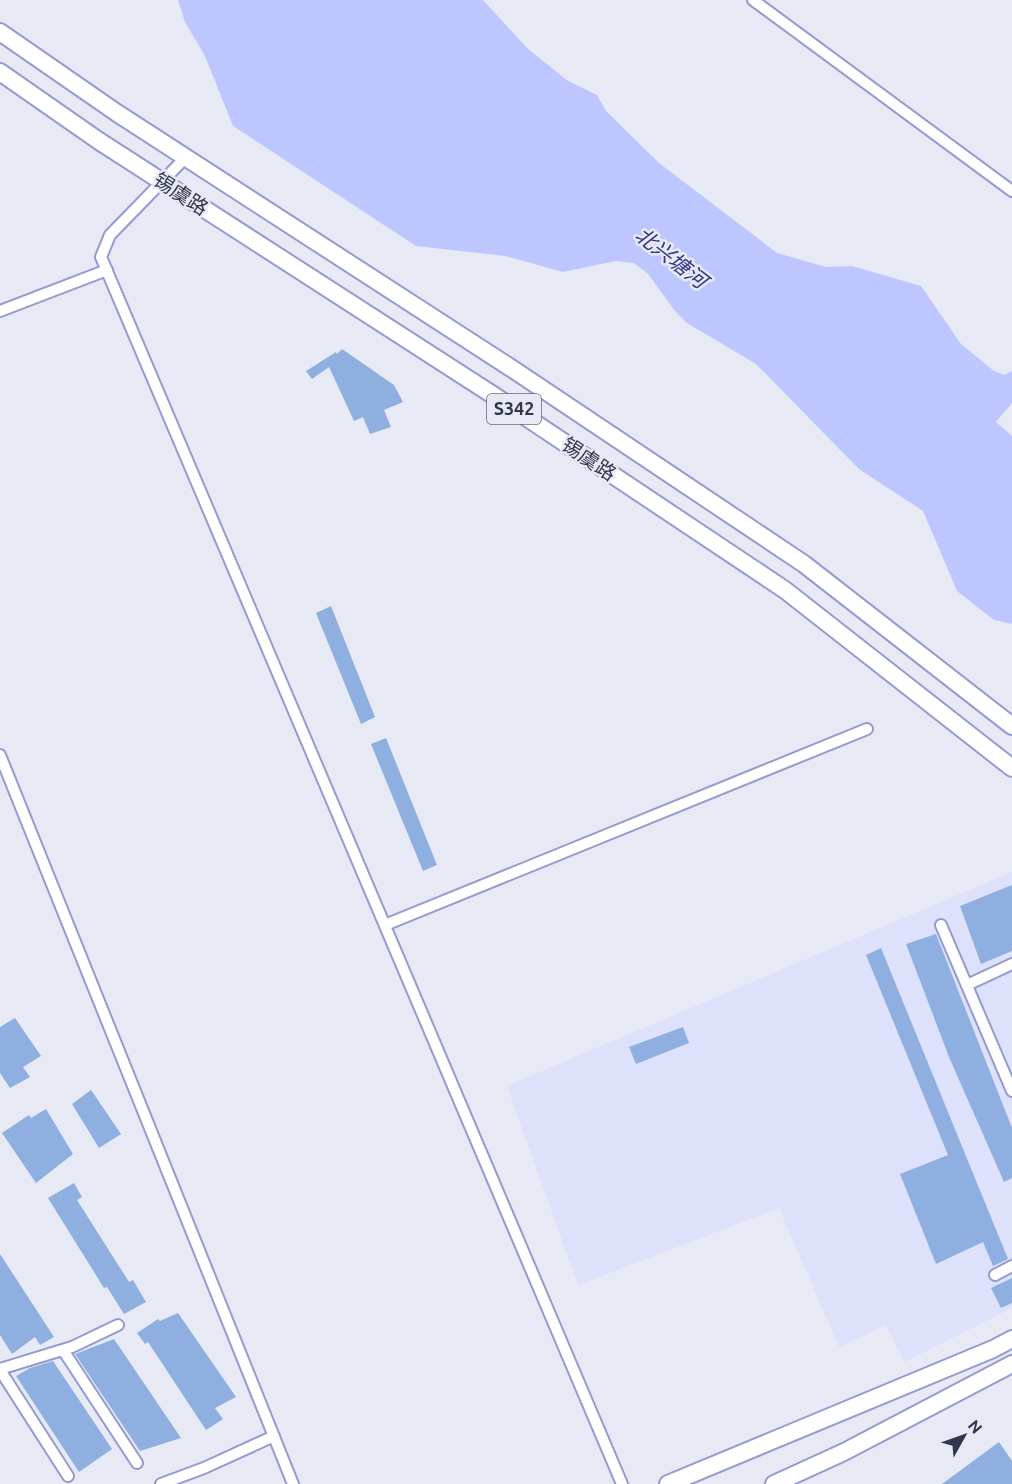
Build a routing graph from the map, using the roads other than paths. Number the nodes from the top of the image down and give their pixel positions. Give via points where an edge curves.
1 (753, 0) edge
2 (0, 32) edge
3 (0, 72) edge
4 (185, 158) junction
5 (162, 182) junction
6 (1012, 190) edge
7 (107, 270) junction
8 (0, 311) edge
9 (1012, 726) edge
10 (867, 729) dead end
11 (0, 755) edge
12 (1012, 768) edge
13 (385, 925) junction
14 (941, 925) dead end
15 (1012, 964) edge
16 (967, 985) junction
17 (1012, 1091) edge
18 (1012, 1266) edge
19 (995, 1275) dead end
20 (118, 1325) dead end
21 (1012, 1339) edge
22 (63, 1350) junction
23 (1012, 1364) edge
24 (0, 1369) edge
25 (274, 1436) junction
26 (137, 1463) dead end
27 (68, 1476) dead end
28 (161, 1484) edge
29 (293, 1484) edge
30 (622, 1484) edge
31 (668, 1484) edge
32 (774, 1484) edge

1 - 6 street
2 - 4 main road, 锡虞路 / S342
3 - 5 main road, 锡虞路 / S342
4 - 5 street
4 - 9 main road, 锡虞路 / S342 via 511,368 804,564
5 - 7 street via 110,235 101,257
5 - 12 main road, 锡虞路 / S342 via 493,395 785,590
7 - 8 street
7 - 13 street
10 - 13 street
11 - 25 street
13 - 30 street
14 - 16 street
15 - 16 street
16 - 17 street
18 - 19 street
20 - 22 street
21 - 31 main road
22 - 24 street
22 - 26 street
23 - 32 main road
24 - 27 street
25 - 28 street
25 - 29 street

